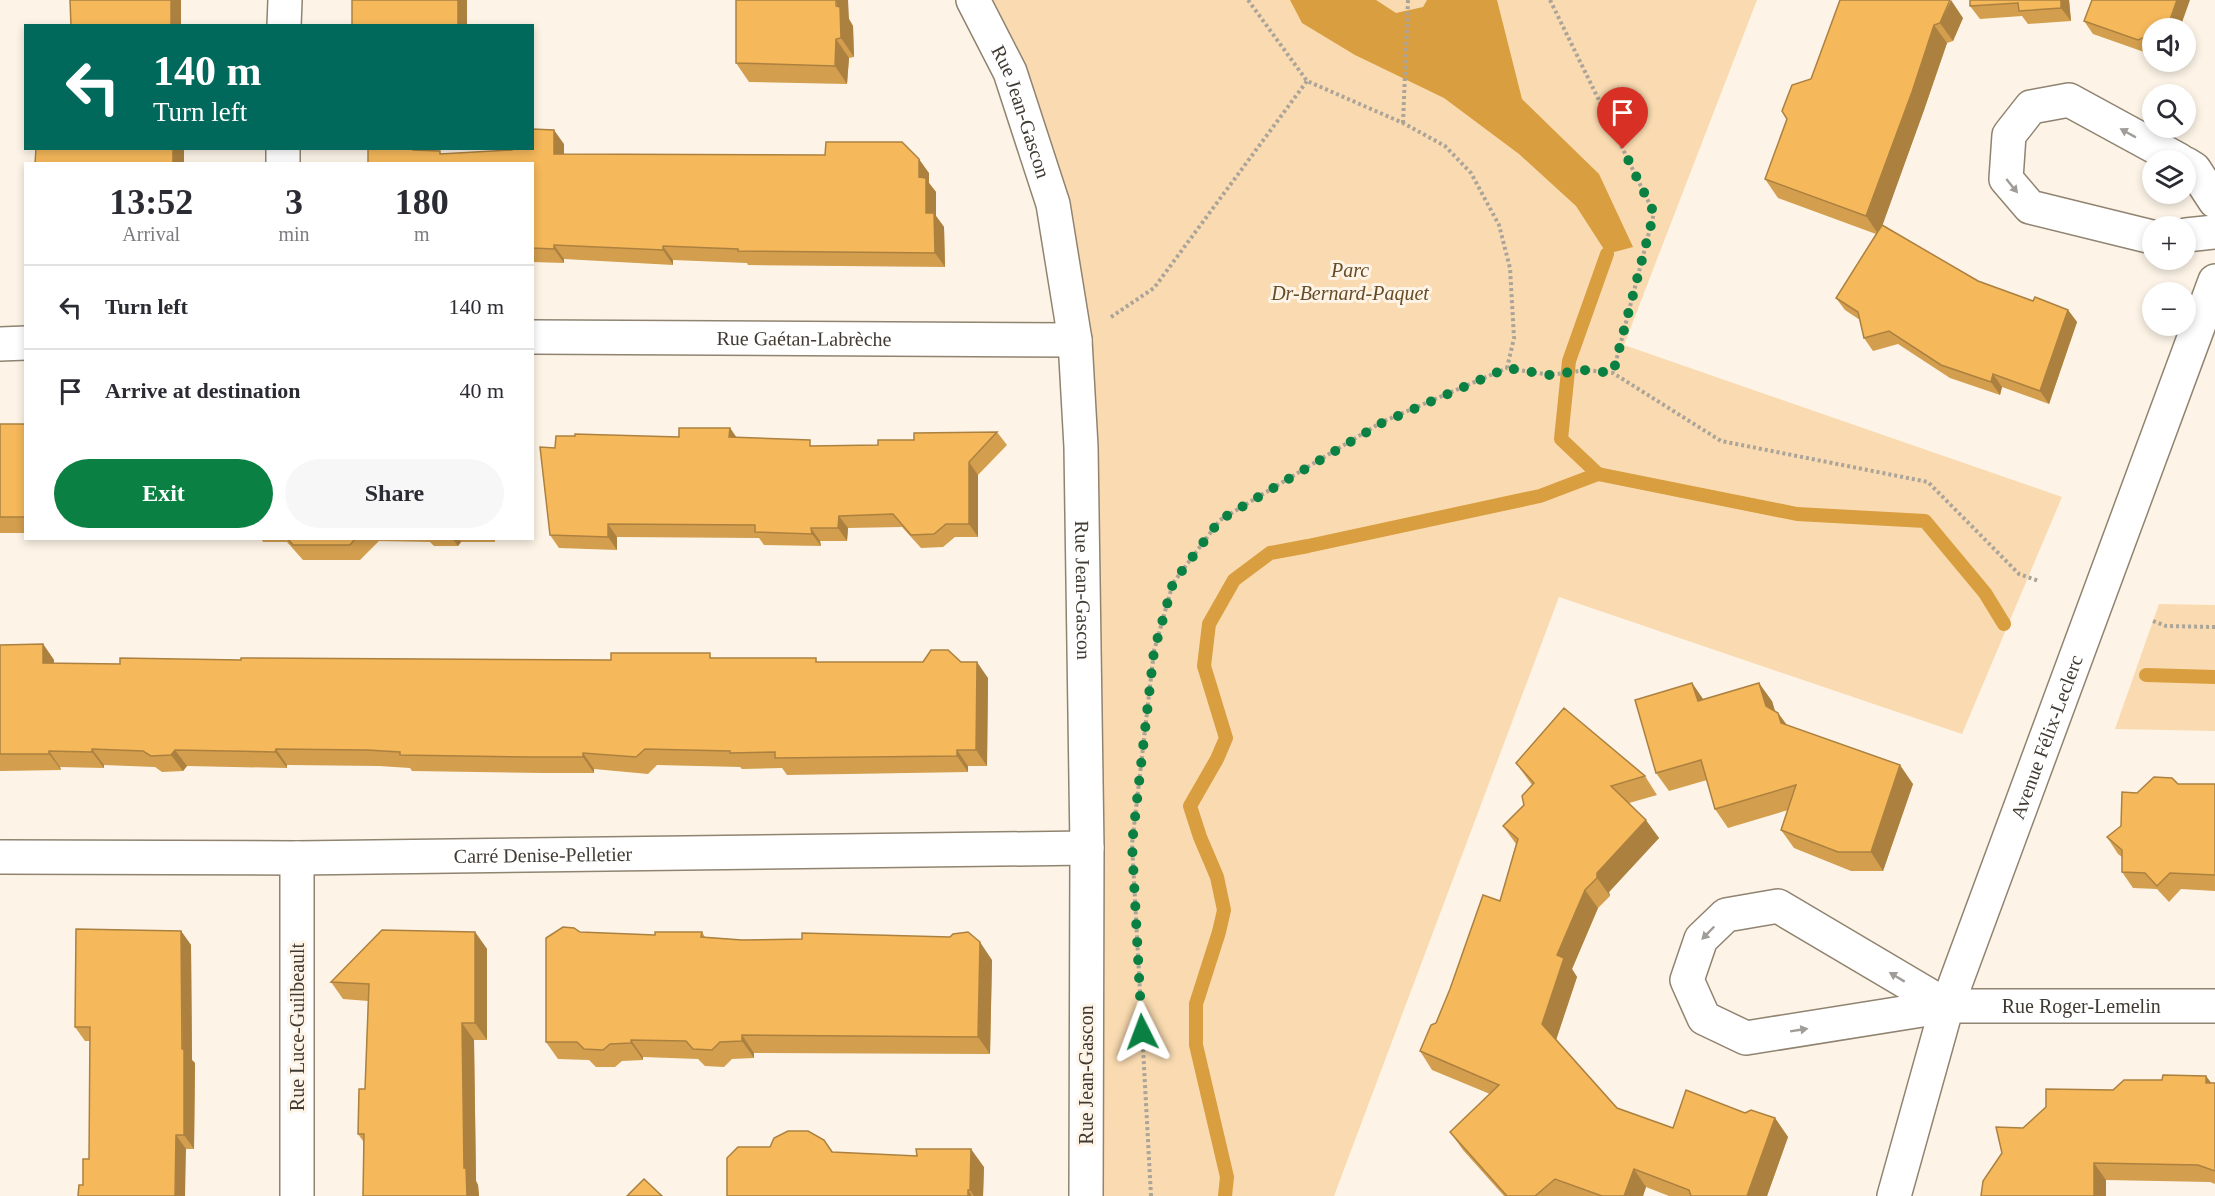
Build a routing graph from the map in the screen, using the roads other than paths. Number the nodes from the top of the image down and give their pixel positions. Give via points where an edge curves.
1 (285, 0) edge
2 (973, 0) edge
3 (284, 24) edge
4 (2161, 150) edge
5 (2196, 172) edge
6 (2215, 201) edge
7 (2215, 232) edge
8 (2196, 234) edge
9 (2142, 235) edge
10 (2215, 281) edge
11 (534, 337) edge
12 (1076, 340) junction
13 (24, 343) edge
14 (0, 344) edge
15 (1087, 848) junction
16 (0, 857) edge
17 (297, 858) junction
18 (1947, 1006) junction
19 (2215, 1006) edge
20 (297, 1196) edge
21 (1086, 1196) edge
22 (1894, 1196) edge

1 - 3 street
2 - 12 street, Rue Jean-Gascon via 1010,72 1053,204
4 -> 9 street via 2068,100 2031,107 2009,135 2006,178 2030,207
5 - 6 street
7 - 8 street
10 - 18 street, Avenue Félix-Leclerc
11 - 12 street, Rue Gaétan-Labrèche
12 - 15 street, Rue Jean-Gascon
13 - 14 street
15 - 17 street, Carré Denise-Pelletier
15 - 21 street, Rue Jean-Gascon
16 - 17 street, Carré Denise-Pelletier
17 - 20 street, Rue Luce-Guilbeault
18 -> 18 street, Rue Roger-Lemelin via 1778,906 1726,915 1701,939 1687,981 1704,1018 1746,1038
18 - 19 street, Rue Roger-Lemelin
18 - 22 street, Avenue Félix-Leclerc

